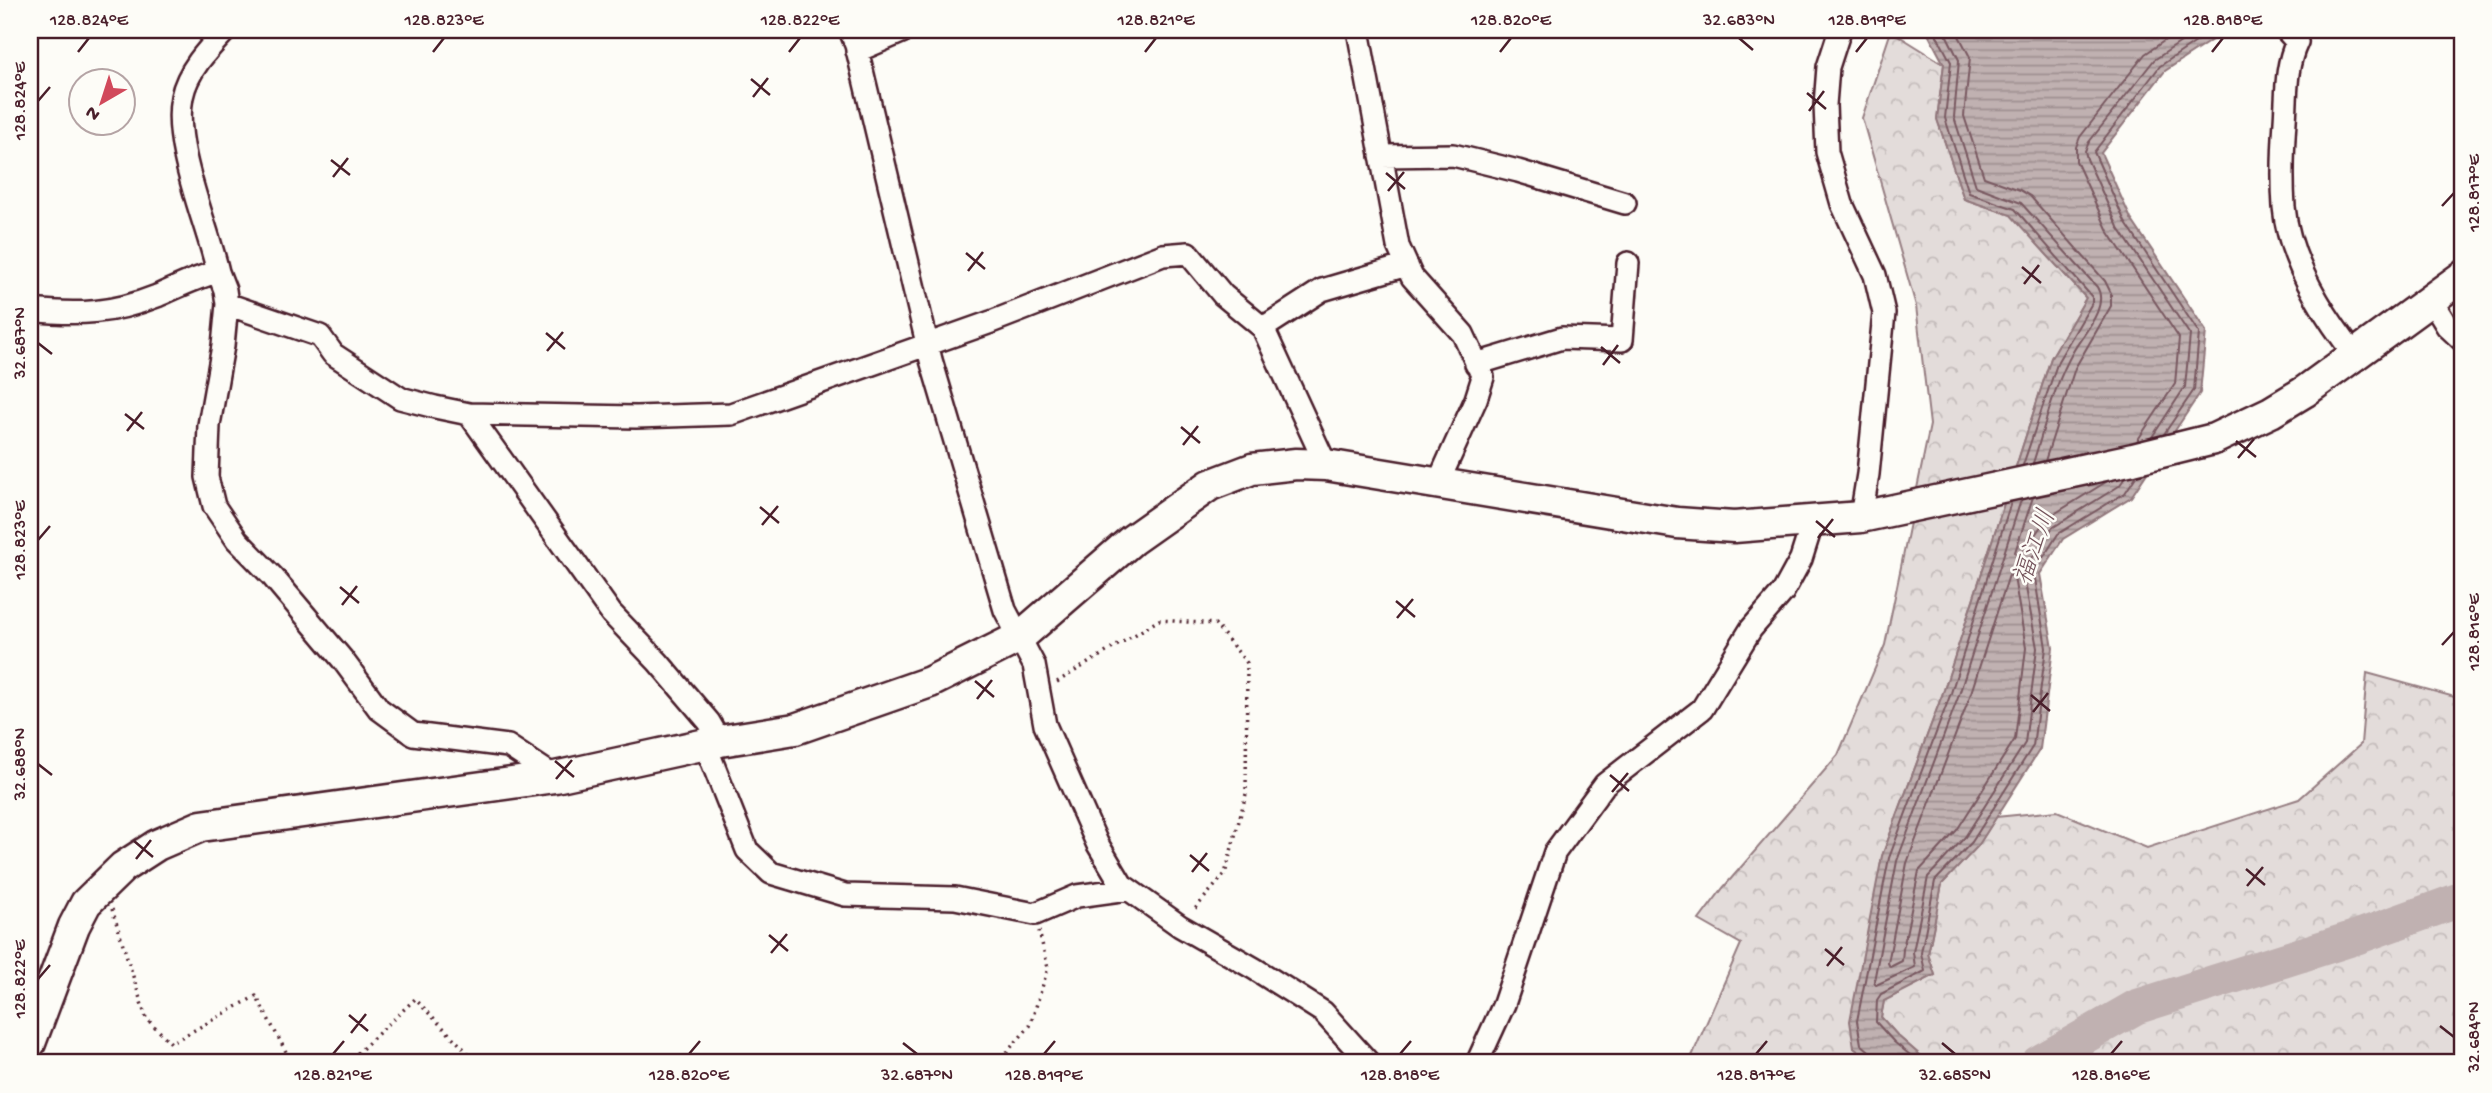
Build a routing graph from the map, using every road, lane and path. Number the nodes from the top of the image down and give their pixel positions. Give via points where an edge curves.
1 (226, 30) edge
2 (850, 30) edge
3 (906, 30) edge
4 (1358, 30) edge
5 (1840, 30) edge
6 (2286, 30) edge
7 (857, 51) junction
8 (1381, 156) junction
9 (1625, 203) dead end
10 (1628, 263) dead end
11 (1407, 265) junction
12 (218, 272) junction
13 (2462, 276) edge
14 (2431, 300) junction
15 (227, 303) junction
16 (30, 310) edge
17 (1263, 328) junction
18 (2462, 340) edge
19 (929, 344) junction
20 (2355, 355) junction
21 (1476, 365) junction
22 (468, 414) junction
23 (1326, 465) junction
24 (1438, 483) junction
25 (1861, 517) junction
26 (1813, 521) junction
27 (1020, 637) junction
28 (1039, 693) junction
29 (713, 743) junction
30 (555, 777) junction
31 (104, 884) junction
32 (1128, 889) junction
33 (1035, 915) junction
34 (1180, 926) junction
35 (30, 1043) edge
36 (292, 1063) edge
37 (347, 1063) edge
38 (478, 1063) edge
39 (997, 1063) edge
40 (1369, 1063) edge
41 (1477, 1063) edge

1 - 12 street via 190,75 182,98 181,128
2 - 7 street
3 - 7 street
4 - 8 street
5 - 25 street via 1828,67 1828,152 1842,204 1875,275 1884,313
6 - 20 street via 2297,42 2288,60 2284,210 2298,262 2330,323
7 - 19 street
8 - 9 street via 1453,155
8 - 11 street via 1398,246
10 - 21 street via 1622,340 1562,338
11 - 17 street via 1322,290
11 - 21 street via 1462,334
12 - 15 street
12 - 16 street via 101,312
13 - 14 street
14 - 18 street
14 - 20 street
15 - 22 street via 320,336 333,354 400,398
15 - 30 street via 209,425 207,477 214,506 237,540 342,659 379,709 413,734 508,746
17 - 19 street via 1223,295 1188,253 1163,255
17 - 23 street
19 - 22 street via 731,414
19 - 27 street via 1005,610
20 - 25 street via 2271,412 2214,439
21 - 24 street via 1483,377
22 - 29 street via 611,613 709,722
23 - 24 street
23 - 27 street via 1252,469 1210,485 1132,540
24 - 26 street via 1677,523 1734,527
25 - 26 street
26 - 41 street via 1801,559 1783,592 1751,629 1702,709 1605,784 1555,852 1504,1004
27 - 28 street via 1034,665
27 - 29 street via 930,682 795,729
28 - 32 street via 1045,725 1097,843
28 - 34 path via 1158,621 1215,624 1247,663 1246,794 1225,874
29 - 30 street
29 - 33 street via 747,850 771,873 845,895 955,898
30 - 31 street via 201,826 157,845
31 - 35 street via 86,903 74,926
31 - 36 path via 146,1018 171,1043 256,996
32 - 33 street via 1077,896
32 - 34 street
33 - 39 path via 1048,968 1030,1026
34 - 40 street via 1323,1012
37 - 38 path via 415,999

